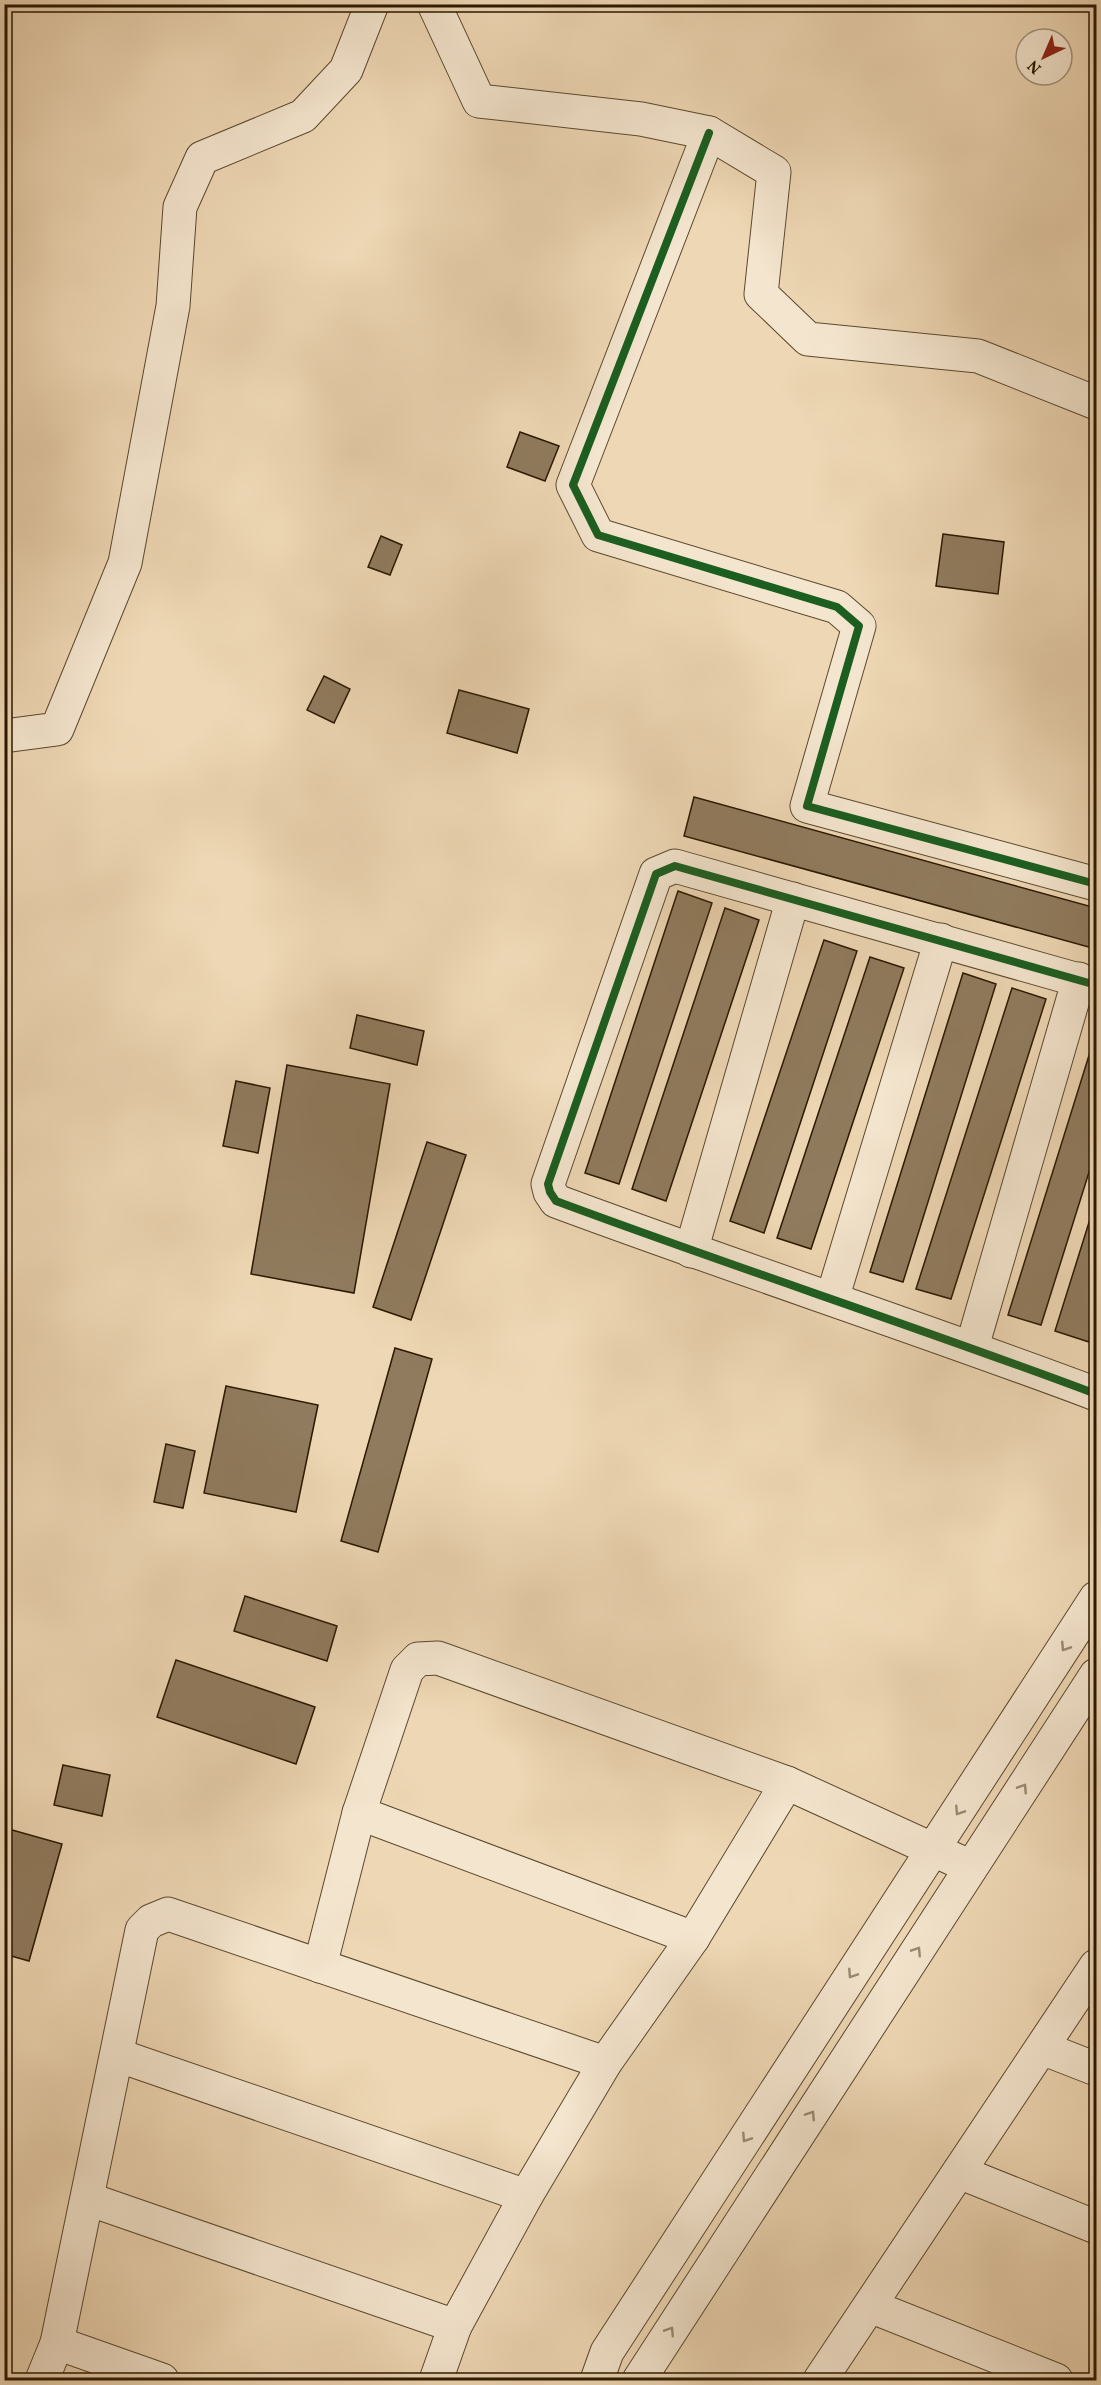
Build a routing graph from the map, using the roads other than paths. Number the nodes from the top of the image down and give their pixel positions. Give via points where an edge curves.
1 (372, 4) edge
2 (434, 4) edge
3 (709, 133) junction
4 (1096, 403) edge
5 (4, 736) edge
6 (1096, 884) edge
7 (793, 899) junction
8 (941, 940) junction
9 (1088, 982) edge
10 (691, 1251) junction
11 (832, 1299) junction
12 (972, 1347) junction
13 (1096, 1394) edge
14 (1096, 1598) edge
15 (1096, 1675) edge
16 (787, 1783) junction
17 (359, 1813) junction
18 (933, 1850) junction
19 (972, 1867) junction
20 (693, 1938) junction
21 (320, 1966) junction
22 (1096, 1966) edge
23 (1042, 2048) junction
24 (117, 2055) junction
25 (605, 2063) junction
26 (1096, 2069) edge
27 (959, 2172) junction
28 (526, 2196) junction
29 (88, 2199) junction
30 (1096, 2227) edge
31 (870, 2306) junction
32 (455, 2326) junction
33 (57, 2343) junction
34 (602, 2366) edge
35 (644, 2379) edge
36 (42, 2380) edge
37 (162, 2380) edge
38 (436, 2380) edge
39 (820, 2380) edge
40 (1056, 2380) edge

1 - 5 street via 346,70 303,116 202,158 180,207 173,306 124,563 57,729
2 - 3 street via 479,101 641,119
3 - 4 street via 774,172 761,294 808,339 978,356
3 - 6 street via 573,485 598,535 837,607 859,626 807,806
7 - 8 street
7 - 10 street
7 - 10 street via 675,866 656,874 548,1184 556,1202
8 - 9 street
8 - 11 street
9 - 12 street
10 - 11 street
11 - 12 street
12 - 13 street
14 -> 18 street
19 -> 15 street
16 - 17 street via 438,1658 418,1659 407,1670
16 - 18 street
16 - 20 street
17 - 20 street
17 - 21 street
18 - 19 street
18 -> 34 street
35 -> 19 street
20 - 25 street
21 - 24 street via 168,1914 151,1921 142,1930
21 - 25 street
22 - 23 street
23 - 26 street
23 - 27 street
24 - 28 street
24 - 29 street
25 - 28 street
27 - 30 street
27 - 31 street
28 - 32 street
29 - 32 street
29 - 33 street
31 - 39 street
31 - 40 street
32 - 38 street
33 - 36 street
33 - 37 street
34 - 35 street

